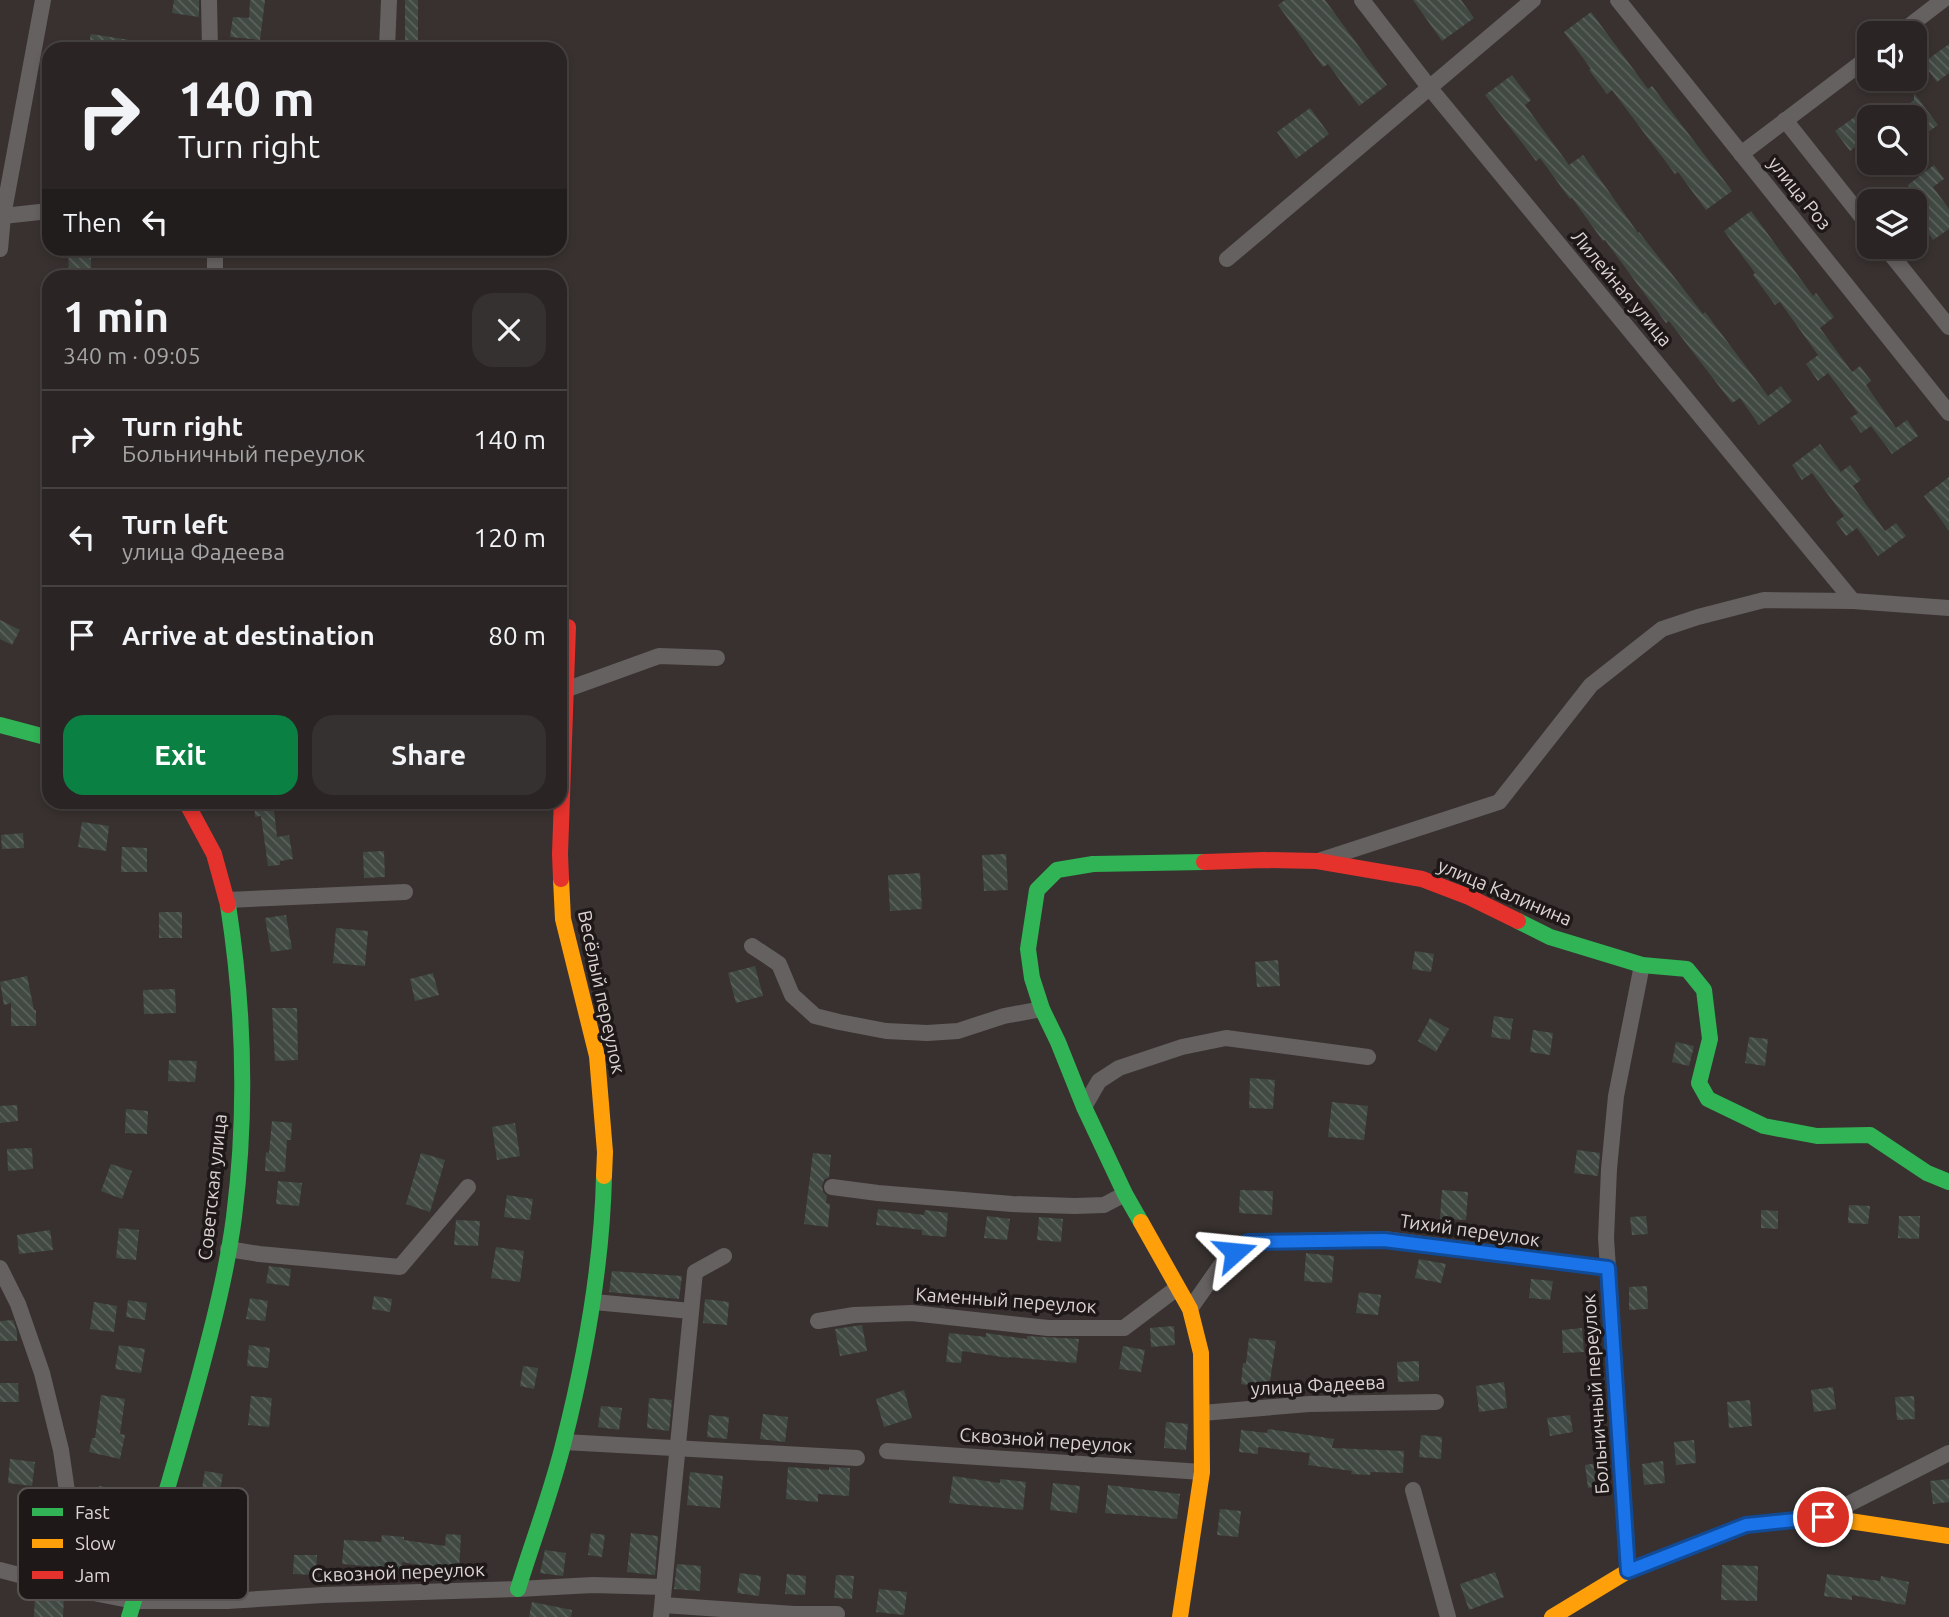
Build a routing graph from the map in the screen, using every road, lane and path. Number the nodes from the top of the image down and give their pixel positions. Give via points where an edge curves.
1 (43, 0) edge
2 (209, 0) edge
3 (389, 0) edge
4 (1362, 0) edge
5 (1532, 0) edge
6 (1618, 0) edge
7 (1943, 0) edge
8 (1916, 21) edge
9 (210, 42) edge
10 (387, 42) edge
11 (1857, 66) edge
12 (1429, 87) junction
13 (1785, 120) junction
14 (1741, 154) junction
15 (1857, 211) edge
16 (42, 212) edge
17 (3, 216) junction
18 (0, 249) edge
19 (1227, 259) dead end
20 (1895, 259) edge
21 (1949, 327) edge
22 (1949, 413) edge
23 (1853, 601) junction
24 (1949, 608) edge
25 (568, 627) dead end
26 (567, 648) edge
27 (717, 658) dead end
28 (567, 689) edge
29 (0, 725) edge
30 (42, 736) edge
31 (190, 809) edge
32 (561, 809) edge
33 (1317, 861) junction
34 (405, 892) dead end
35 (227, 900) junction
36 (752, 946) dead end
37 (1642, 965) junction
38 (1042, 1009) junction
39 (1368, 1057) dead end
40 (1084, 1107) junction
41 (1949, 1182) edge
42 (832, 1186) dead end
43 (468, 1187) dead end
44 (1125, 1195) junction
45 (228, 1249) junction
46 (724, 1256) dead end
47 (0, 1268) edge
48 (1608, 1268) junction
49 (1177, 1288) junction
50 (594, 1302) junction
51 (1190, 1309) junction
52 (691, 1311) junction
53 (818, 1321) dead end
54 (1436, 1402) dead end
55 (1202, 1413) junction
56 (564, 1442) junction
57 (676, 1447) junction
58 (887, 1451) dead end
59 (1949, 1453) edge
60 (857, 1458) dead end
61 (1202, 1472) junction
62 (66, 1488) edge
63 (166, 1488) edge
64 (1413, 1490) dead end
65 (1823, 1517) junction
66 (1949, 1536) edge
67 (0, 1570) edge
68 (1628, 1571) junction
69 (18, 1575) edge
70 (663, 1587) junction
71 (517, 1589) junction
72 (105, 1600) edge
73 (243, 1600) edge
74 (248, 1600) edge
75 (132, 1609) edge
76 (662, 1611) edge
77 (837, 1614) dead end
78 (1180, 1617) edge
79 (1448, 1617) edge
80 (1552, 1617) edge

1 - 17 street
2 - 9 street
3 - 10 street
4 - 12 street, Лилейная улица
5 - 12 street
6 - 14 street, улица Роз
7 - 8 street
11 - 13 street
12 - 19 street
12 - 23 street, Лилейная улица
13 - 14 street
13 - 15 street, улица Роз
14 - 22 street, улица Роз
16 - 17 street
17 - 18 street
20 - 21 street
23 - 24 street
23 - 33 street via 1764,600 1662,629 1591,685 1499,802
25 - 26 street, Весёлый переулок
27 - 28 street via 659,656
29 - 30 street
31 - 35 street, Советская улица via 214,854
32 - 50 street, Весёлый переулок via 563,919 597,1056 605,1152
33 - 37 street, улица Калинина via 1422,879 1550,937
33 - 38 street, улица Калинина via 1093,864 1057,870 1037,890 1028,949
34 - 35 street
35 - 45 street, Советская улица via 243,1081
36 - 38 street via 779,964 792,995 815,1016 839,1022 927,1033 958,1031
37 - 41 street, улица Калинина via 1688,969 1704,990 1710,1039 1699,1083 1708,1099 1764,1126 1817,1136 1870,1135 1927,1173
37 - 48 street, Больничный переулок via 1616,1096 1609,1169
38 - 40 street
39 - 40 street via 1226,1038 1119,1068 1099,1081
40 - 44 street
42 - 44 street via 1075,1206 1104,1205
43 - 45 street via 400,1267
44 - 49 street
45 - 63 street, Советская улица via 209,1338
46 - 52 street via 695,1272
47 - 62 street via 42,1373
48 - 51 street, Тихий переулок via 1384,1240 1248,1242 1223,1262
48 - 68 street, Больничный переулок
49 - 51 street
49 - 53 street, Каменный переулок via 1124,1328 1048,1328 912,1313
50 - 52 street
50 - 56 street, Весёлый переулок
51 - 55 street via 1201,1353
52 - 57 street
54 - 55 street, улица Фадеева via 1310,1404
55 - 61 street
56 - 57 street
56 - 71 street, Весёлый переулок
57 - 60 street
57 - 70 street
58 - 61 street, Сквозной переулок
59 - 65 street
61 - 78 street
64 - 79 street
65 - 66 street
65 - 68 street via 1746,1525
67 - 69 street, Сквозной переулок
68 - 80 street
70 - 71 street, Сквозной переулок
70 - 76 street
71 - 74 street, Сквозной переулок
72 - 75 street, Сквозной переулок
73 - 75 street, Сквозной переулок
76 - 77 street

